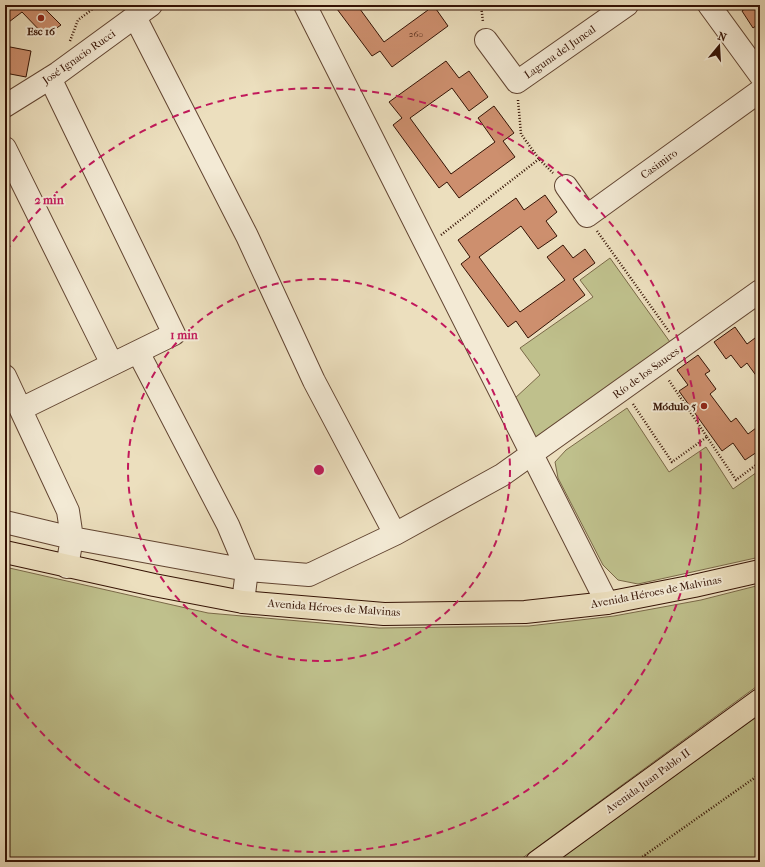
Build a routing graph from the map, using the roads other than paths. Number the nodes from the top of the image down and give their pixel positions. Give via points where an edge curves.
1 (305, 5) edge
2 (627, 5) edge
3 (709, 5) edge
4 (143, 11) edge
5 (486, 40) dead end
6 (760, 75) edge
7 (50, 78) junction
8 (760, 92) edge
9 (5, 106) edge
10 (5, 148) edge
11 (566, 186) road end
12 (760, 290) edge
13 (138, 352) junction
14 (112, 364) junction
15 (5, 376) edge
16 (21, 409) junction
17 (532, 454) junction
18 (5, 522) edge
19 (395, 534) junction
20 (72, 538) junction
21 (5, 552) edge
22 (67, 567) junction
23 (247, 570) junction
24 (760, 571) edge
25 (243, 602) junction
26 (607, 603) junction
27 (760, 700) edge
28 (537, 862) edge

1 - 17 street
2 - 5 street, Laguna del Juncal via 517,82
3 - 6 street
4 - 7 street, José Ignacio Rucci
4 - 19 street via 314,381
7 - 9 street, José Ignacio Rucci
7 - 13 street via 174,334
8 - 11 street, Casimiro via 587,216
10 - 14 street
12 - 17 street, Río de los Sauces
13 - 14 street
13 - 23 street via 228,525
14 - 16 street
15 - 16 street
16 - 20 street via 68,511
17 - 19 street, Río de los Sauces via 502,475
17 - 26 street
18 - 20 street, Río de los Sauces
19 - 23 street, Río de los Sauces via 309,576
20 - 22 street
20 - 23 street, Río de los Sauces
21 - 22 main road, Avenida Héroes de Malvinas
22 - 25 main road, Avenida Héroes de Malvinas
23 - 25 street
24 - 26 main road, Avenida Héroes de Malvinas
25 - 26 main road, Avenida Héroes de Malvinas via 384,614 525,612
27 - 28 main road, Avenida Juan Pablo II

